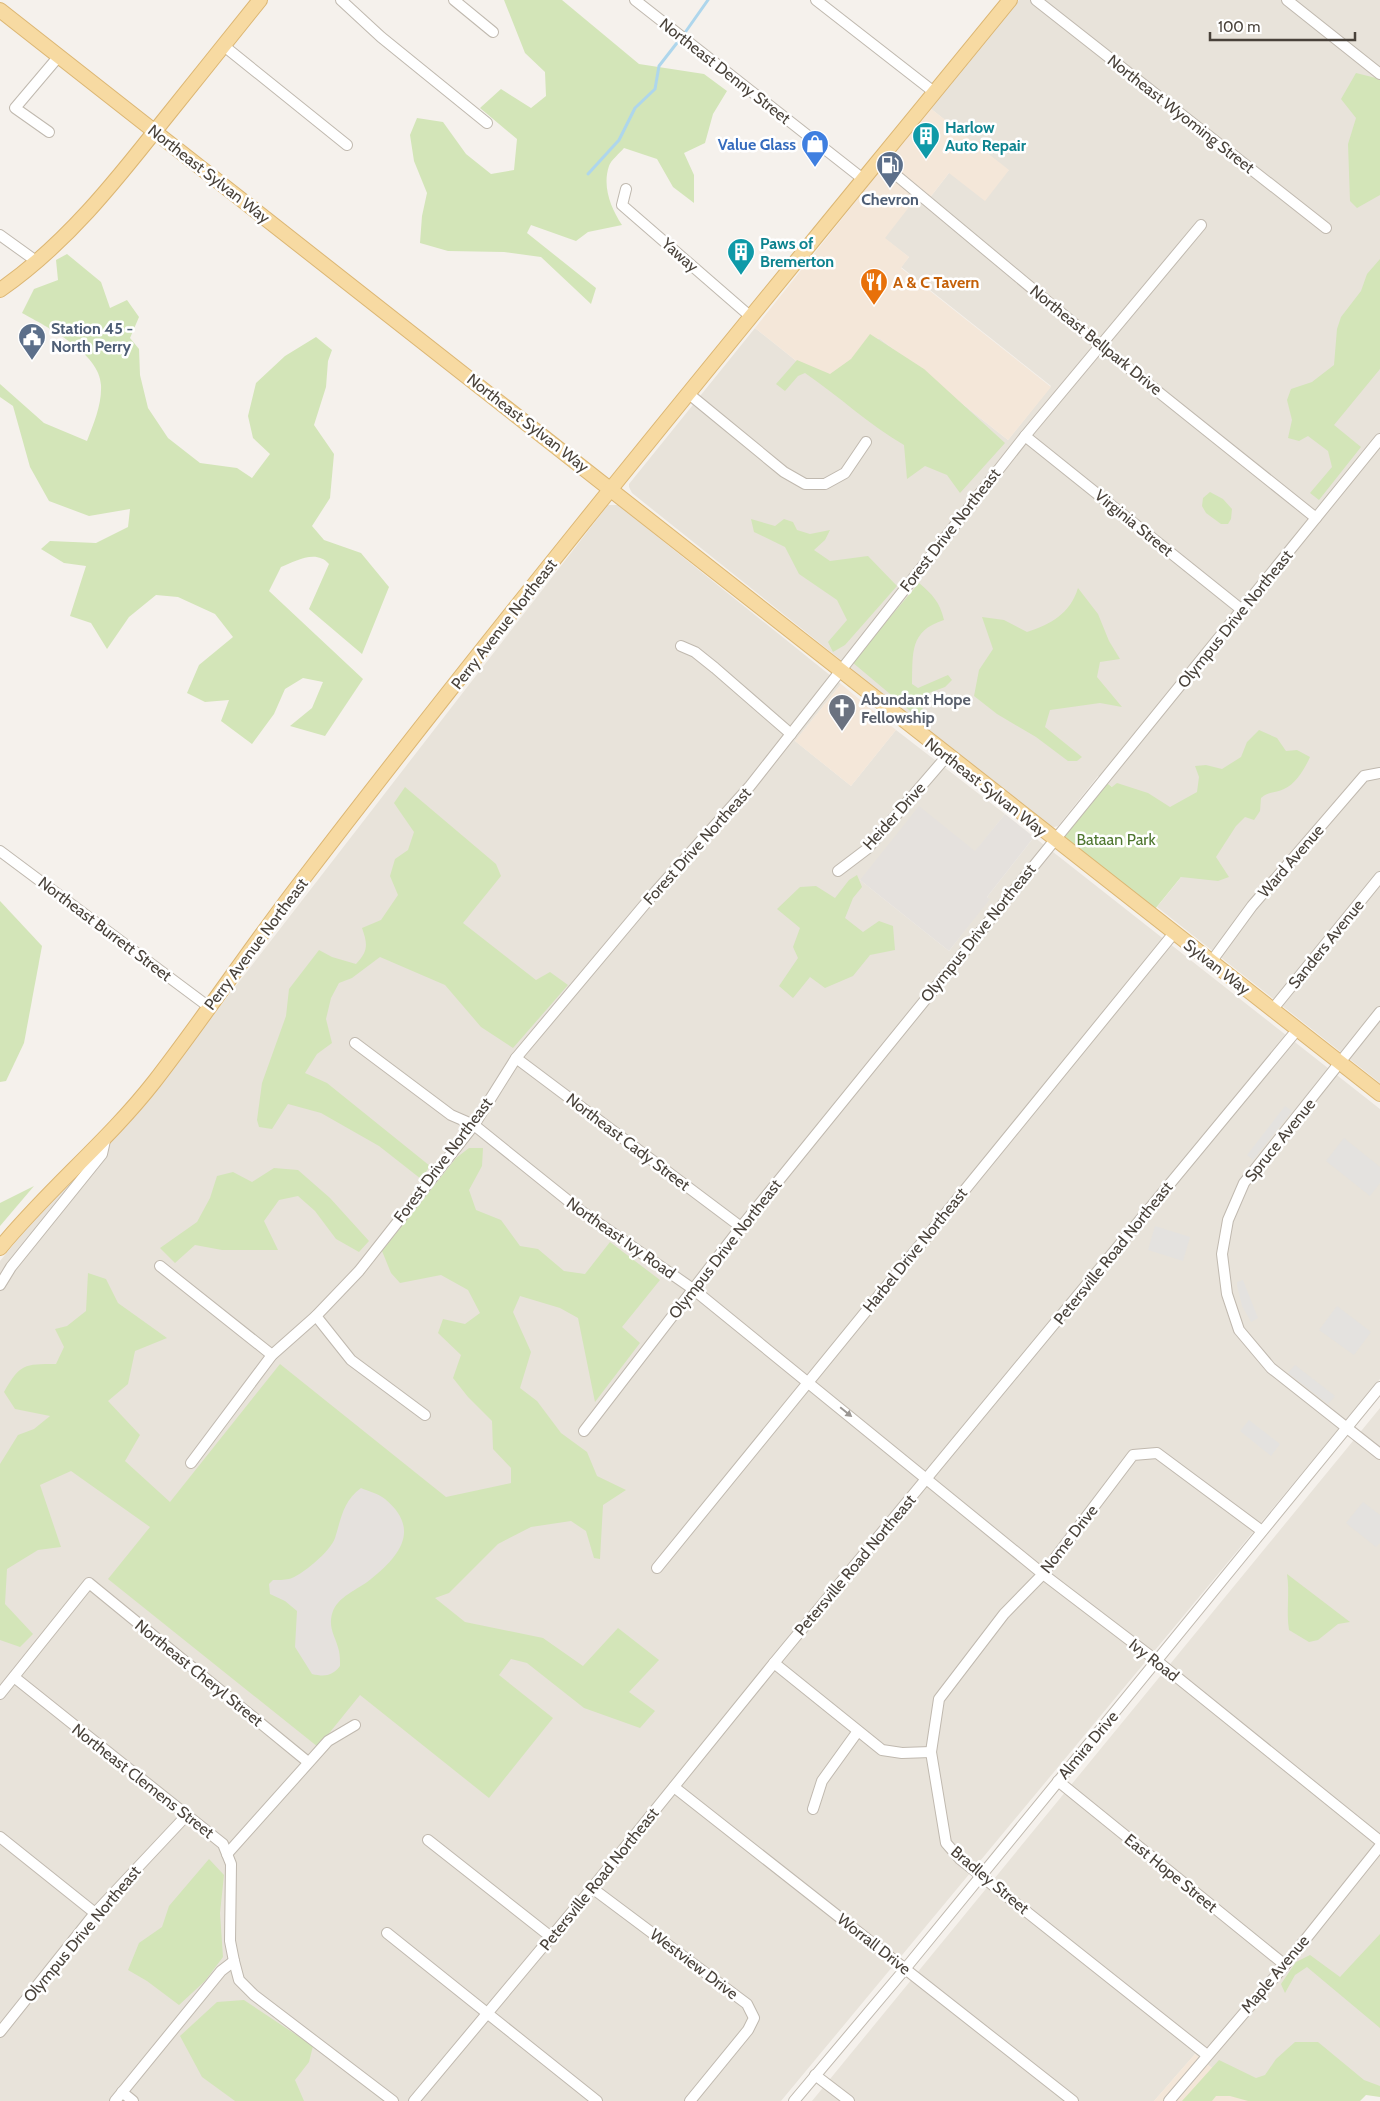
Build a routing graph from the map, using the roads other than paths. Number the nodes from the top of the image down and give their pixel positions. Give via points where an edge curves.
1 (260, 0) edge
2 (341, 0) edge
3 (454, 0) edge
4 (635, 0) edge
5 (816, 0) edge
6 (1010, 0) edge
7 (1036, 0) edge
8 (1287, 0) edge
9 (0, 10) edge
10 (493, 32) dead end
11 (224, 46) junction
12 (59, 56) junction
13 (1380, 74) edge
14 (934, 92) junction
15 (487, 123) dead end
16 (49, 132) dead end
17 (155, 132) junction
18 (347, 145) dead end
19 (878, 160) junction
20 (863, 178) junction
21 (626, 189) dead end
22 (1201, 225) dead end
23 (1326, 228) dead end
24 (0, 235) edge
25 (36, 261) junction
26 (0, 290) edge
27 (751, 317) junction
28 (1101, 346) junction
29 (689, 394) junction
30 (1025, 436) junction
31 (1380, 439) edge
32 (866, 442) dead end
33 (611, 489) junction
34 (1316, 518) junction
35 (1242, 610) junction
36 (681, 646) dead end
37 (839, 670) junction
38 (791, 734) junction
39 (947, 756) junction
40 (1380, 773) edge
41 (1054, 839) junction
42 (0, 850) edge
43 (838, 871) dead end
44 (1380, 877) edge
45 (1174, 933) junction
46 (1211, 962) junction
47 (209, 1007) junction
48 (1272, 1010) junction
49 (1380, 1012) edge
50 (1297, 1030) junction
51 (355, 1043) dead end
52 (516, 1058) junction
53 (1341, 1064) junction
54 (1380, 1094) edge
55 (474, 1125) junction
56 (107, 1135) junction
57 (741, 1226) junction
58 (0, 1248) edge
59 (160, 1266) dead end
60 (0, 1285) edge
61 (693, 1289) junction
62 (316, 1316) junction
63 (272, 1355) junction
64 (808, 1382) junction
65 (1380, 1387) edge
66 (425, 1415) dead end
67 (1346, 1428) junction
68 (584, 1431) dead end
69 (1380, 1454) edge
70 (191, 1462) dead end
71 (928, 1478) junction
72 (1262, 1531) junction
73 (657, 1568) dead end
74 (1043, 1574) junction
75 (1157, 1661) junction
76 (774, 1663) junction
77 (14, 1677) junction
78 (0, 1694) edge
79 (355, 1725) dead end
80 (858, 1730) junction
81 (931, 1752) junction
82 (308, 1762) junction
83 (1058, 1781) junction
84 (674, 1787) junction
85 (813, 1809) dead end
86 (186, 1816) junction
87 (0, 1837) edge
88 (428, 1840) dead end
89 (1380, 1841) edge
90 (1380, 1846) edge
91 (227, 1854) junction
92 (981, 1875) junction
93 (592, 1888) junction
94 (95, 1913) junction
95 (387, 1933) dead end
96 (551, 1937) junction
97 (234, 1961) junction
98 (1285, 1965) junction
99 (905, 1969) junction
100 (488, 2013) junction
101 (0, 2032) edge
102 (1207, 2055) junction
103 (815, 2075) junction
104 (122, 2092) junction
105 (115, 2101) edge
106 (133, 2101) edge
107 (393, 2101) edge
108 (414, 2101) edge
109 (597, 2101) edge
110 (690, 2101) edge
111 (794, 2101) edge
112 (849, 2101) edge
113 (1073, 2101) edge
114 (1169, 2101) edge

1 - 11 main road
2 - 15 street via 381,37
3 - 10 street
4 - 20 street, Northeast Denny Street
5 - 14 street
6 - 14 main road, Perry Avenue Northeast
7 - 23 street, Northeast Wyoming Street
8 - 13 street
9 - 12 main road, Northeast Sylvan Way
11 - 17 main road
11 - 18 street
12 - 16 street via 14,108
12 - 17 main road, Northeast Sylvan Way
14 - 19 main road, Perry Avenue Northeast
17 - 25 main road via 79,221
17 - 33 main road, Northeast Sylvan Way
19 - 20 main road, Perry Avenue Northeast
19 - 28 street, Northeast Bellpark Drive
20 - 27 main road, Perry Avenue Northeast
21 - 27 street, Yaway via 622,205
22 - 28 street, Forest Drive Northeast
24 - 25 street
25 - 26 main road
27 - 29 main road, Perry Avenue Northeast
28 - 30 street, Forest Drive Northeast
28 - 34 street, Northeast Bellpark Drive
29 - 32 street via 784,472 805,484 825,484 845,473
29 - 33 main road, Perry Avenue Northeast
30 - 35 street, Virginia Street
30 - 37 street, Forest Drive Northeast
31 - 34 street, Olympus Drive Northeast
33 - 37 main road, Northeast Sylvan Way
33 - 47 main road, Perry Avenue Northeast via 298,886
34 - 35 street, Olympus Drive Northeast
35 - 41 street, Olympus Drive Northeast
36 - 38 street via 701,657
37 - 38 street, Forest Drive Northeast
37 - 39 main road, Northeast Sylvan Way
38 - 52 street, Forest Drive Northeast
39 - 41 main road, Northeast Sylvan Way
39 - 43 street, Heider Drive via 867,849
40 - 46 street, Ward Avenue via 1364,776 1252,906
41 - 45 main road, Sylvan Way
41 - 57 street, Olympus Drive Northeast
42 - 47 street, Northeast Burrett Street
44 - 48 street, Sanders Avenue
45 - 46 main road, Sylvan Way
45 - 64 street, Harbel Drive Northeast
46 - 48 main road, Sylvan Way
47 - 56 main road, Perry Avenue Northeast via 154,1082
48 - 50 main road, Sylvan Way
49 - 53 street, Spruce Avenue
50 - 53 main road, Sylvan Way
50 - 71 street, Petersville Road Northeast
51 - 55 street, Northeast Ivy Road via 451,1115
52 - 55 street, Forest Drive Northeast
52 - 57 street, Northeast Cady Street
53 - 54 main road, Sylvan Way
53 - 67 street, Spruce Avenue via 1244,1183 1228,1220 1222,1254 1227,1294 1239,1330 1271,1368
55 - 61 street, Northeast Ivy Road via 581,1211
55 - 62 street, Forest Drive Northeast via 360,1271
56 - 58 main road, Perry Avenue Northeast
56 - 60 street via 102,1154
57 - 61 street, Olympus Drive Northeast
59 - 63 street
61 - 64 street, Northeast Ivy Road
61 - 68 street, Olympus Drive Northeast
62 - 63 street, Forest Drive Northeast
62 - 66 street via 351,1360
63 - 70 street, Forest Drive Northeast
64 -> 71 street, Northeast Ivy Road
64 - 73 street, Harbel Drive Northeast
65 - 67 street, Almira Drive
67 - 69 street, Spruce Avenue
67 - 72 street, Almira Drive
71 - 74 street, Ivy Road
71 - 76 street, Petersville Road Northeast
72 - 74 street, Nome Drive via 1158,1453 1134,1455
72 - 75 street, Almira Drive
74 - 75 street, Ivy Road
74 - 81 street, Nome Drive via 1004,1614 939,1699
75 - 83 street, Almira Drive
75 - 89 street, Ivy Road
76 - 80 street
76 - 84 street, Petersville Road Northeast
77 - 78 street
77 - 82 street, Northeast Cheryl Street via 89,1584
77 - 86 street, Northeast Clemens Street
79 - 82 street via 328,1741
80 - 81 street via 882,1750 902,1754
80 - 85 street via 822,1781
81 - 92 street, Bradley Street via 946,1843
82 - 91 street
83 - 92 street, Almira Drive
83 - 98 street, East Hope Street
84 - 93 street, Petersville Road Northeast
84 - 99 street, Worrall Drive
86 - 91 street, Northeast Clemens Street via 223,1844
86 - 94 street, Olympus Drive Northeast
87 - 94 street
88 - 96 street
90 - 98 street, Maple Avenue
91 - 97 street, Northeast Clemens Street via 231,1864 230,1941
92 - 99 street, Almira Drive
92 - 102 street, Bradley Street
93 - 96 street, Petersville Road Northeast
93 - 110 street, Westview Drive via 747,2004 754,2018 748,2030
94 - 101 street, Olympus Drive Northeast
95 - 100 street
96 - 100 street, Petersville Road Northeast
97 - 104 street via 221,1971
97 - 107 street, Northeast Clemens Street via 239,1980 254,1995
98 - 102 street, Maple Avenue
99 - 103 street, Almira Drive
99 - 113 street, Worrall Drive
100 - 108 street, Petersville Road Northeast
100 - 109 street
102 - 114 street, Maple Avenue
103 - 111 street, Almira Drive
103 - 112 street
104 - 105 street
104 - 106 street

